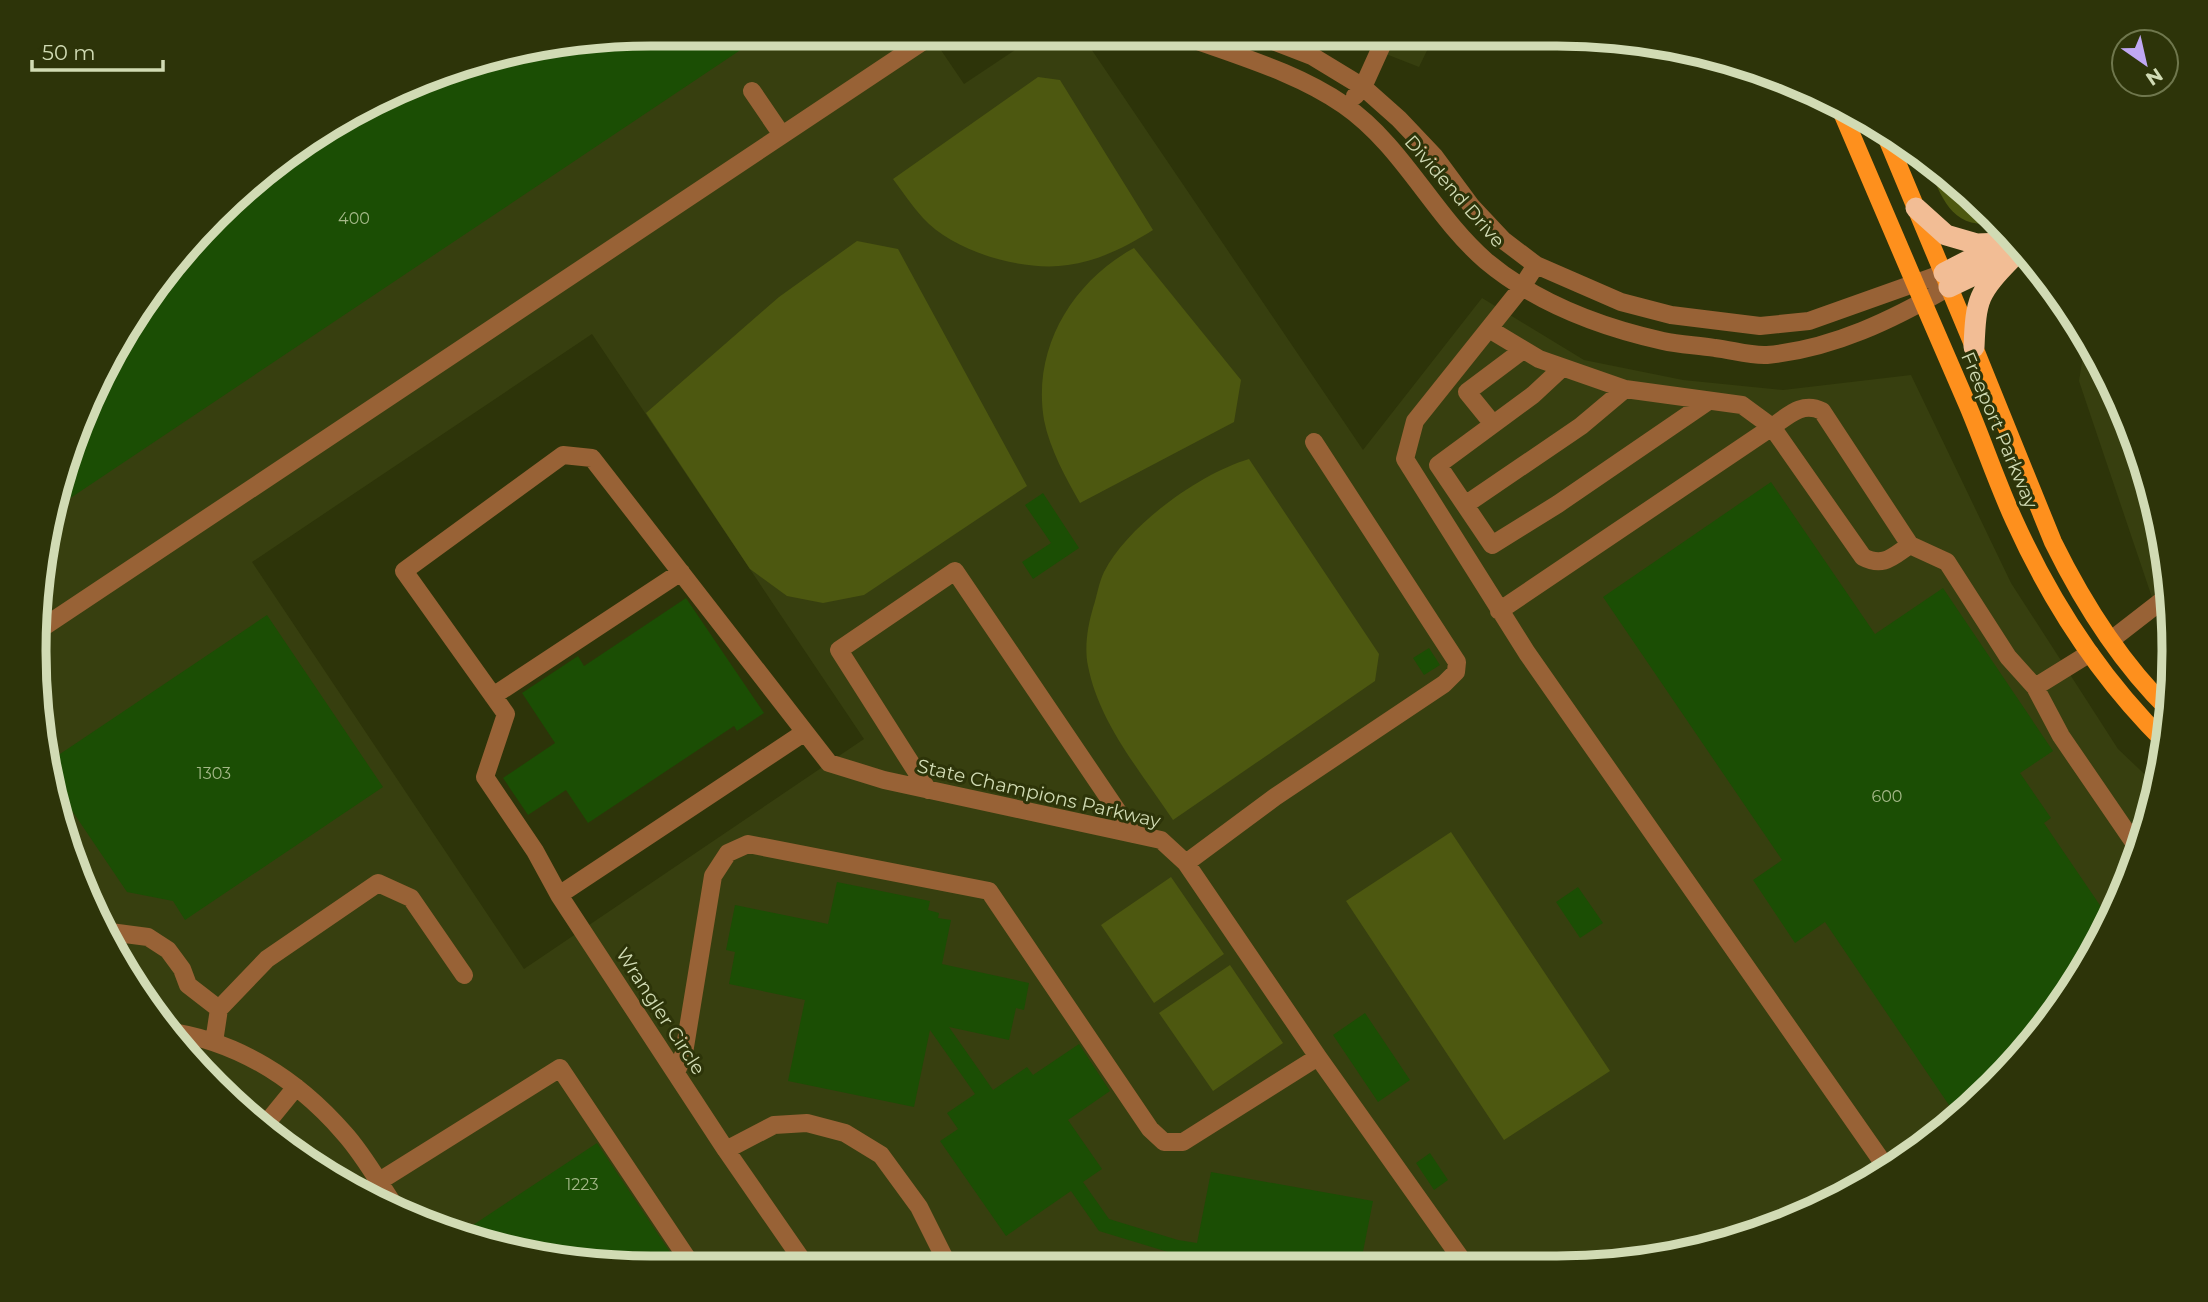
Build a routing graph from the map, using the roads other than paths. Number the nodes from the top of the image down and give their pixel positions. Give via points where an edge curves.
1 (900, 46) edge
2 (1211, 46) edge
3 (1286, 46) edge
4 (1382, 46) edge
5 (1363, 87) junction
6 (752, 91) dead end
7 (1345, 106) junction
8 (1845, 119) edge
9 (782, 135) junction
10 (1890, 146) edge
11 (1916, 208) junction
12 (2008, 247) edge
13 (2010, 250) edge
14 (2011, 251) edge
15 (1536, 265) junction
16 (1946, 280) junction
17 (1915, 283) junction
18 (1522, 287) junction
19 (1923, 302) junction
20 (1489, 329) junction
21 (1974, 347) junction
22 (1523, 349) junction
23 (1562, 368) junction
24 (1625, 389) junction
25 (1707, 402) junction
26 (1493, 424) junction
27 (1772, 427) junction
28 (1314, 442) dead end
29 (1465, 505) junction
30 (1910, 545) junction
31 (684, 575) junction
32 (2160, 602) edge
33 (1499, 611) junction
34 (47, 625) edge
35 (2110, 640) junction
36 (2090, 653) junction
37 (2035, 687) junction
38 (493, 696) junction
39 (2160, 700) edge
40 (806, 732) junction
41 (2157, 733) edge
42 (928, 790) junction
43 (1133, 834) junction
44 (2132, 840) edge
45 (1186, 863) junction
46 (559, 895) junction
47 (115, 933) edge
48 (464, 975) dead end
49 (219, 1009) junction
50 (183, 1035) edge
51 (215, 1042) junction
52 (1318, 1057) junction
53 (676, 1073) junction
54 (296, 1087) junction
55 (269, 1120) edge
56 (726, 1150) junction
57 (1882, 1161) edge
58 (378, 1182) junction
59 (388, 1196) edge
60 (686, 1256) edge
61 (799, 1256) edge
62 (943, 1256) edge
63 (1459, 1256) edge

1 - 9 street
2 - 7 street, Dividend Drive via 1300,80
3 - 5 street, Dividend Drive
4 - 5 street
5 - 7 street
5 - 15 street, Dividend Drive via 1435,157 1503,240
6 - 9 street
7 - 18 street, Dividend Drive via 1415,174 1477,251
8 - 17 main road, Freeport Parkway
9 - 34 street
10 - 11 main road, Freeport Parkway
11 - 12 highway via 1947,234
11 - 16 main road, Freeport Parkway
13 - 16 highway
14 - 21 highway via 1986,285 1975,311
15 - 17 street, Dividend Drive via 1621,302 1671,315 1760,326 1809,321
15 - 18 street
16 - 17 street, Dividend Drive
16 - 19 street, Dividend Drive
16 - 21 main road, Freeport Parkway
17 - 19 main road, Freeport Parkway
18 - 19 street, Dividend Drive via 1613,328 1665,341 1766,355 1876,327
18 - 20 street
19 - 36 main road, Freeport Parkway via 2012,517 2040,574
20 - 22 street
20 - 33 street via 1415,421 1405,459
21 - 35 main road, Freeport Parkway via 2053,542
22 - 23 street
22 - 26 street via 1467,392
23 - 24 street
23 - 26 street
24 - 25 street
24 - 29 street via 1581,426
25 - 27 street via 1742,405
25 - 29 street via 1492,545
26 - 29 street via 1438,465
27 - 30 street via 1863,557 1874,563 1885,561
27 - 30 street via 1799,408 1822,411
27 - 33 street
28 - 45 street via 1457,662 1456,672
30 - 37 street via 1947,562 2008,657
31 - 38 street
31 - 38 street, State Champions Parkway via 592,458 563,455 404,570
31 - 40 street, State Champions Parkway
32 - 35 street
33 - 57 street
35 - 36 main road
35 - 39 main road, Freeport Parkway
36 - 37 street
36 - 41 main road, Freeport Parkway
37 - 44 street via 2061,736
38 - 46 street, Wrangler Circle via 506,714 485,777
40 - 42 street, State Champions Parkway via 829,763
40 - 46 street
42 - 43 street, State Champions Parkway
42 - 43 street via 839,650 955,571
43 - 45 street, State Champions Parkway via 1161,840
45 - 52 street, State Champions Parkway
46 - 53 street, Wrangler Circle
47 - 49 street via 148,937 168,950 188,985
48 - 49 street via 411,898 378,883 267,959
49 - 51 street
50 - 51 street
51 - 54 street
52 - 53 street via 1182,1142 1164,1142 1150,1129 989,891 748,844 728,853 713,876 684,1053
52 - 63 street, State Champions Parkway
53 - 56 street, Wrangler Circle
54 - 55 street
54 - 58 street via 346,1135
56 - 61 street, Wrangler Circle
56 - 62 street via 774,1125 807,1123 845,1133 881,1155 919,1208
58 - 59 street
58 - 60 street via 560,1068

